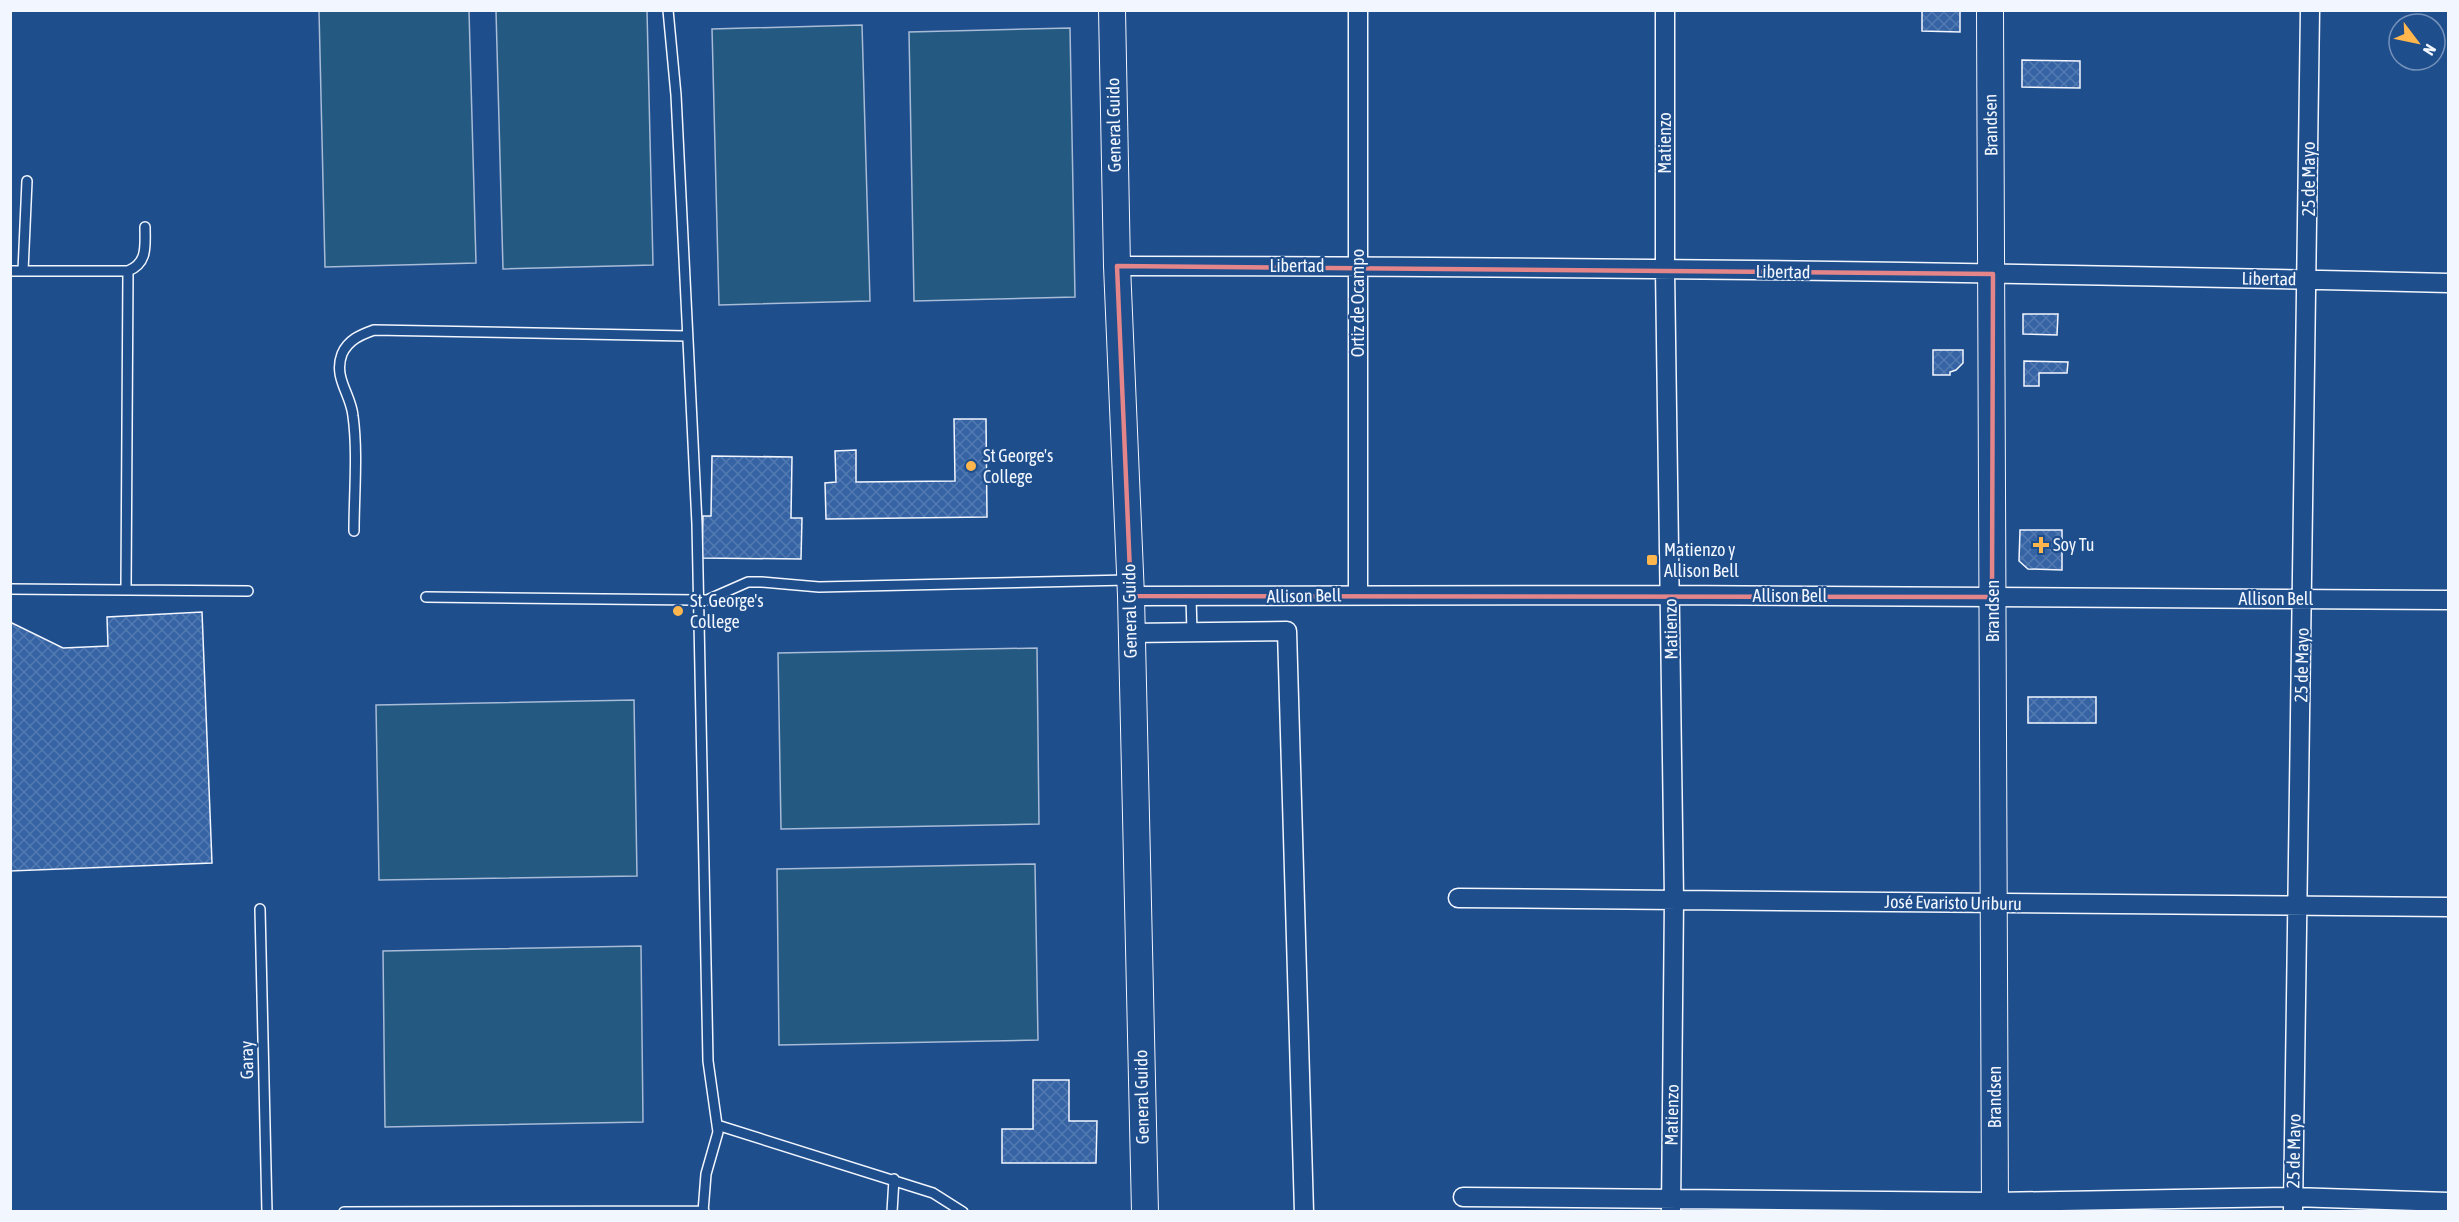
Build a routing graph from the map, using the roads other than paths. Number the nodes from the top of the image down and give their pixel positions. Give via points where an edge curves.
1 (668, 10) edge
2 (1112, 10) edge
3 (1358, 10) edge
4 (1665, 10) edge
5 (1990, 10) edge
6 (2310, 10) edge
7 (27, 181) dead end
8 (145, 227) dead end
9 (1117, 266) junction
10 (1358, 266) junction
11 (1665, 270) junction
12 (10, 271) edge
13 (23, 271) junction
14 (128, 271) junction
15 (1993, 274) junction
16 (2308, 279) junction
17 (2448, 283) edge
18 (687, 336) junction
19 (354, 531) dead end
20 (1131, 588) junction
21 (10, 589) edge
22 (126, 589) junction
23 (248, 591) dead end
24 (1358, 595) junction
25 (1670, 595) junction
26 (426, 597) dead end
27 (1191, 597) junction
28 (1992, 597) junction
29 (2302, 599) junction
30 (697, 600) junction
31 (2448, 600) edge
32 (1192, 632) junction
33 (1130, 633) junction
34 (1458, 898) dead end
35 (1674, 898) junction
36 (1995, 904) junction
37 (2298, 906) junction
38 (2448, 907) edge
39 (260, 909) dead end
40 (717, 1125) junction
41 (894, 1179) junction
42 (1463, 1197) dead end
43 (2448, 1202) edge
44 (2293, 1204) edge
45 (1671, 1205) edge
46 (1995, 1207) edge
47 (704, 1211) edge
48 (267, 1212) edge
49 (344, 1212) edge
50 (892, 1212) edge
51 (963, 1212) edge
52 (1145, 1212) edge
53 (1304, 1212) edge

1 - 18 lane via 676,95
2 - 9 main road, General Guido
3 - 10 street, Ortiz de Ocampo
4 - 11 street, Matienzo
5 - 15 main road, Brandsen
6 - 16 street, 25 de Mayo
7 - 13 lane
8 - 14 lane via 143,260
9 - 10 street, Libertad
9 - 20 main road, General Guido
10 - 11 street, Libertad
10 - 24 street, Ortiz de Ocampo
11 - 15 street, Libertad
11 - 25 street, Matienzo
12 - 13 lane
13 - 14 lane
14 - 22 lane
15 - 16 street, Libertad
15 - 28 main road, Brandsen
16 - 17 street, Libertad
16 - 29 street, 25 de Mayo
18 - 19 lane via 374,330 359,335 341,356 340,373 354,417
18 - 30 lane
20 - 27 street, Allison Bell
20 - 30 lane via 819,587 755,582
20 - 33 main road, General Guido
21 - 22 lane
22 - 23 lane
24 - 25 street, Allison Bell
24 - 27 street, Allison Bell
25 - 28 street, Allison Bell
25 - 35 street, Matienzo
26 - 30 lane
27 - 32 lane
28 - 29 street, Allison Bell
28 - 36 main road, Brandsen
29 - 31 street, Allison Bell
29 - 37 street, 25 de Mayo
30 - 40 lane via 708,1061
32 - 33 street
32 - 53 street via 1287,631
33 - 52 main road, General Guido
34 - 35 street, José Evaristo Uriburu
35 - 36 street, José Evaristo Uriburu
35 - 45 street, Matienzo
36 - 37 street, José Evaristo Uriburu
36 - 46 main road, Brandsen
37 - 38 street, José Evaristo Uriburu
37 - 44 street, 25 de Mayo
39 - 48 lane, Garay
40 - 41 lane
40 - 47 lane via 706,1174
41 - 50 lane
41 - 51 lane via 933,1193
42 - 45 street
43 - 44 street
44 - 46 street
45 - 46 street
47 - 49 lane

